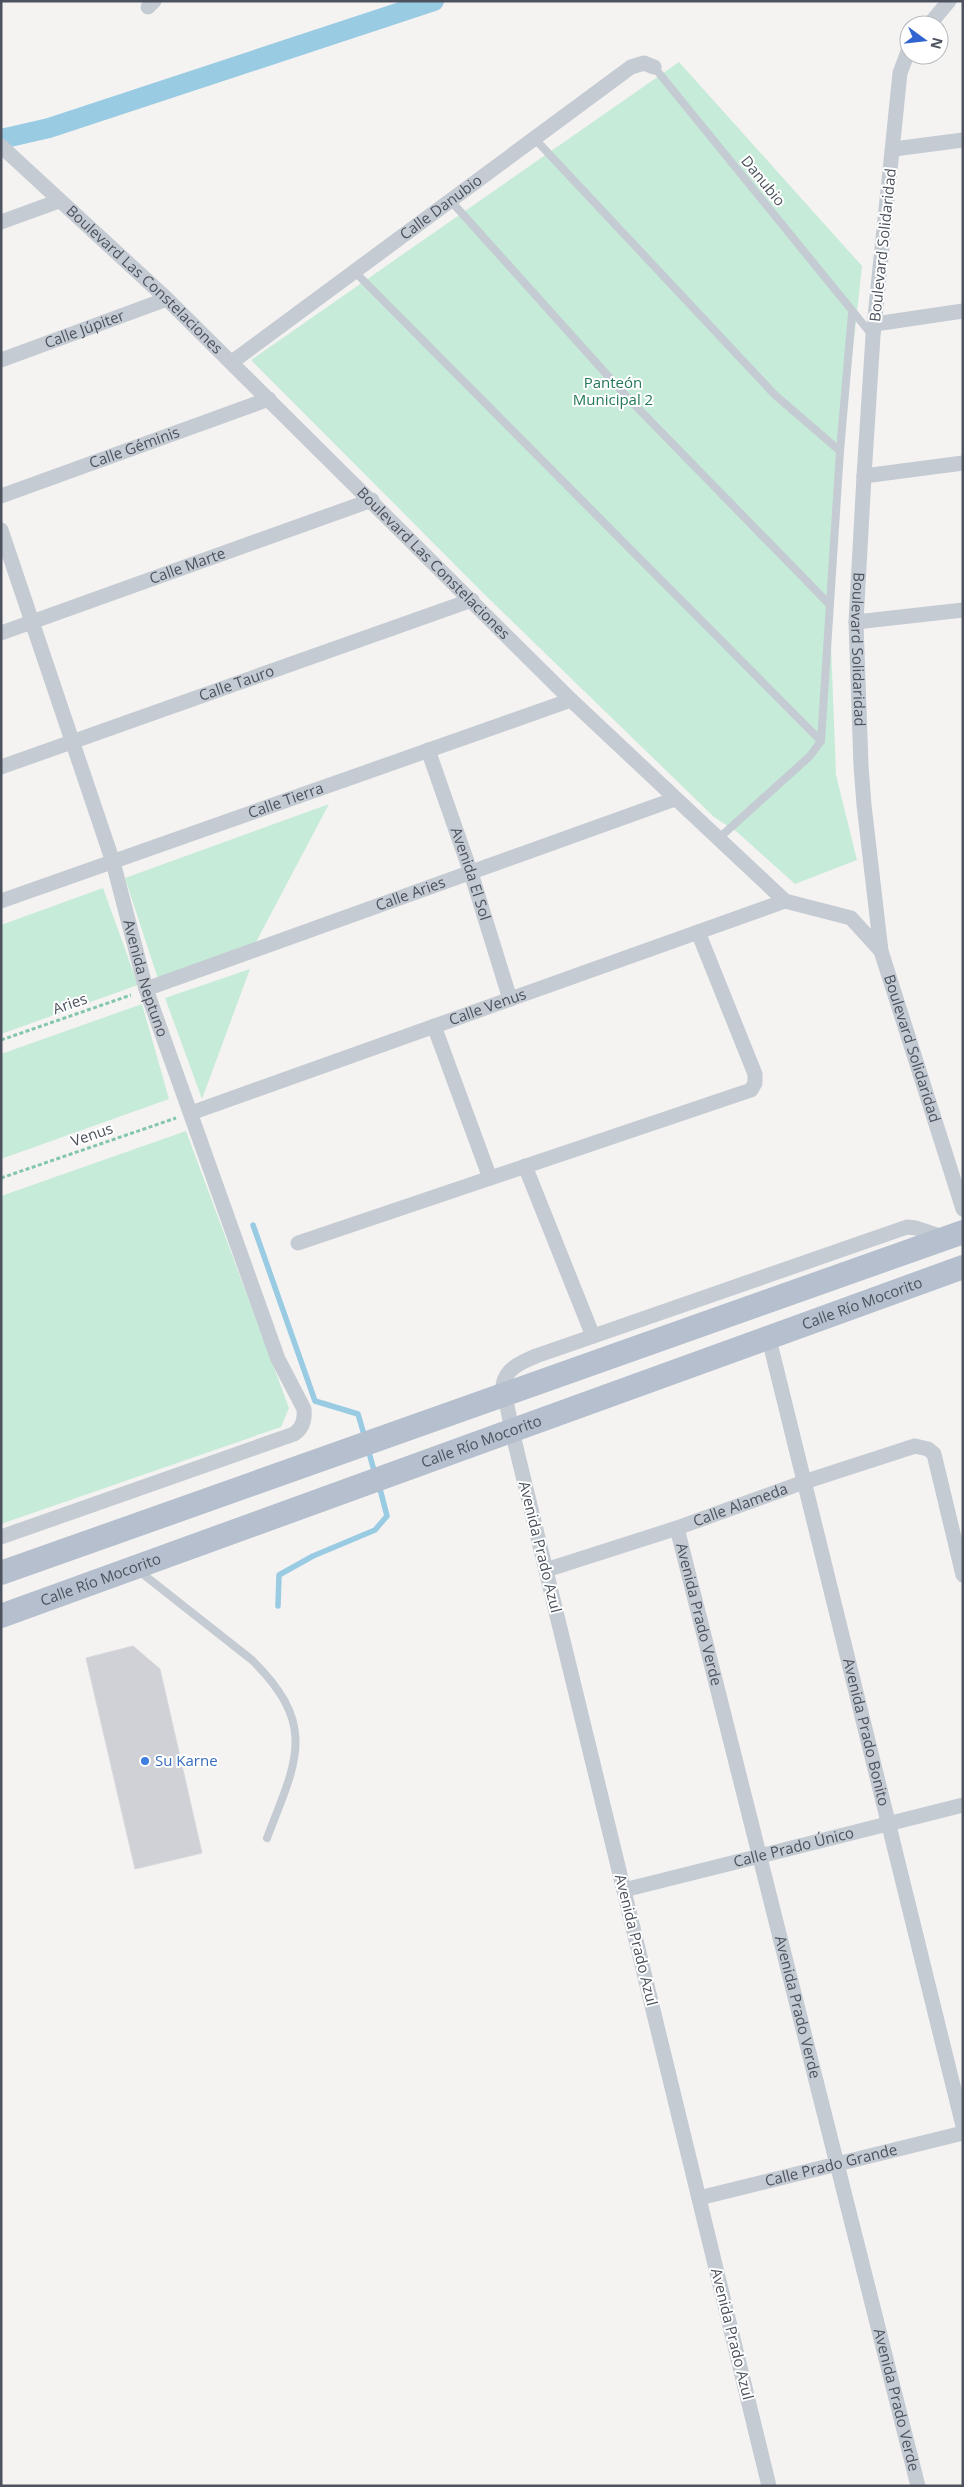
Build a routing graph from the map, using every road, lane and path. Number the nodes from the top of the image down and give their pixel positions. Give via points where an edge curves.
1 (949, 1) edge
2 (937, 15) edge
3 (903, 65) edge
4 (654, 67) joint
5 (534, 138) junction
6 (963, 140) edge
7 (3, 148) edge
8 (894, 149) junction
9 (450, 200) junction
10 (60, 201) junction
11 (1, 222) edge
12 (354, 271) junction
13 (167, 299) junction
14 (963, 310) edge
15 (852, 313) junction
16 (874, 330) junction
17 (1, 360) edge
18 (232, 362) junction
19 (269, 399) junction
20 (840, 451) junction
21 (963, 463) edge
22 (864, 476) junction
23 (1, 496) edge
24 (372, 500) junction
25 (1, 530) edge
26 (472, 600) junction
27 (829, 604) junction
28 (963, 610) edge
29 (33, 622) junction
30 (856, 622) junction
31 (1, 633) edge
32 (571, 700) junction
33 (821, 740) junction
34 (74, 742) junction
35 (428, 750) junction
36 (1, 768) edge
37 (675, 799) junction
38 (718, 839) junction
39 (113, 862) junction
40 (472, 873) junction
41 (1, 901) edge
42 (785, 901) junction
43 (698, 932) junction
44 (881, 951) junction
45 (146, 989) junction
46 (510, 999) junction
47 (434, 1026) junction
48 (1, 1040) edge
49 (191, 1113) junction
50 (526, 1166) junction
51 (1, 1178) edge
52 (490, 1178) junction
53 (963, 1208) edge
54 (954, 1235) edge
55 (298, 1243) dead end
56 (963, 1267) edge
57 (594, 1336) junction
58 (769, 1339) junction
59 (504, 1395) junction
60 (512, 1430) junction
61 (804, 1482) junction
62 (677, 1528) junction
63 (1, 1537) edge
64 (134, 1567) junction
65 (546, 1570) junction
66 (1, 1573) edge
67 (963, 1575) edge
68 (1, 1616) edge
69 (963, 1805) edge
70 (888, 1824) junction
71 (267, 1838) dead end
72 (760, 1856) junction
73 (624, 1890) junction
74 (963, 2126) edge
75 (963, 2133) edge
76 (837, 2164) junction
77 (699, 2198) junction
78 (769, 2486) edge
79 (918, 2486) edge

1 - 2 street
3 - 8 street, Boulevard Solidaridad
4 - 5 street, Calle Danubio via 644,63 631,67
4 - 15 lane, Danubio
5 - 9 street, Calle Danubio
5 - 20 lane via 775,395
6 - 8 street
7 - 10 street, Boulevard Las Constelaciones
8 - 16 street, Boulevard Solidaridad
9 - 12 street, Calle Danubio
9 - 27 lane via 626,396
10 - 11 street
10 - 13 street, Boulevard Las Constelaciones
12 - 18 street, Calle Danubio
12 - 33 lane
13 - 17 street, Calle Júpiter
13 - 18 street, Boulevard Las Constelaciones
14 - 16 street
15 - 16 lane, Danubio
15 - 20 lane
16 - 22 street, Boulevard Solidaridad
18 - 19 street, Boulevard Las Constelaciones
19 - 23 street, Calle Géminis
19 - 24 street, Boulevard Las Constelaciones
20 - 27 lane
21 - 22 street
22 - 30 street, Boulevard Solidaridad
24 - 26 street, Boulevard Las Constelaciones
24 - 29 street, Calle Marte
25 - 29 street, Avenida Neptuno
26 - 32 street, Boulevard Las Constelaciones
26 - 34 street, Calle Tauro
27 - 33 lane
28 - 30 street
29 - 31 street, Calle Marte
29 - 34 street, Avenida Neptuno
30 - 44 street, Boulevard Solidaridad via 864,805
32 - 35 street, Calle Tierra
32 - 37 street, Boulevard Las Constelaciones
33 - 38 lane via 810,756
34 - 36 street, Calle Tauro
34 - 39 street, Avenida Neptuno
35 - 39 street, Calle Tierra
35 - 40 street, Avenida El Sol
37 - 38 street, Boulevard Las Constelaciones
37 - 40 street, Calle Aries
38 - 42 street, Boulevard Las Constelaciones
39 - 41 street, Calle Tierra
39 - 45 street, Avenida Neptuno
40 - 45 street, Calle Aries
40 - 46 street, Avenida El Sol
42 - 43 street, Calle Venus
42 - 44 street, Boulevard Las Constelaciones via 851,918
43 - 46 street, Calle Venus
43 - 50 street via 755,1074 754,1087 748,1092
44 - 53 street, Boulevard Solidaridad
45 - 48 path, Aries
45 - 49 street, Avenida Neptuno
46 - 47 street, Calle Venus
47 - 49 street, Calle Venus
47 - 52 street
49 - 51 path, Venus
49 - 63 street, Avenida Neptuno via 278,1359 304,1409 304,1420 297,1432 264,1446
50 - 52 street
50 - 57 street
52 - 55 street
54 - 57 street via 907,1227
54 - 59 main road
56 - 58 main road, Calle Río Mocorito
57 - 59 street via 536,1356 511,1369 504,1379
58 - 60 main road, Calle Río Mocorito
58 - 61 street, Avenida Prado Bonito
59 - 60 street, Avenida Prado Azul
59 - 66 main road
60 - 64 main road, Calle Río Mocorito
60 - 65 street, Avenida Prado Azul
61 - 62 street, Calle Alameda
61 - 67 street, Calle Alameda via 906,1448 922,1447 934,1454
61 - 70 street, Avenida Prado Bonito
62 - 65 street, Calle Alameda
62 - 72 street, Avenida Prado Verde
64 - 68 main road, Calle Río Mocorito
64 - 71 lane via 252,1660 281,1694 290,1712 297,1740 296,1754
65 - 73 street, Avenida Prado Azul
69 - 70 street, Calle Prado Único
70 - 72 street, Calle Prado Único
70 - 74 street, Avenida Prado Bonito
72 - 73 street, Calle Prado Único
72 - 76 street, Avenida Prado Verde
73 - 77 street, Avenida Prado Azul
75 - 76 street, Calle Prado Grande
76 - 77 street, Calle Prado Grande
76 - 79 street, Avenida Prado Verde
77 - 78 street, Avenida Prado Azul

